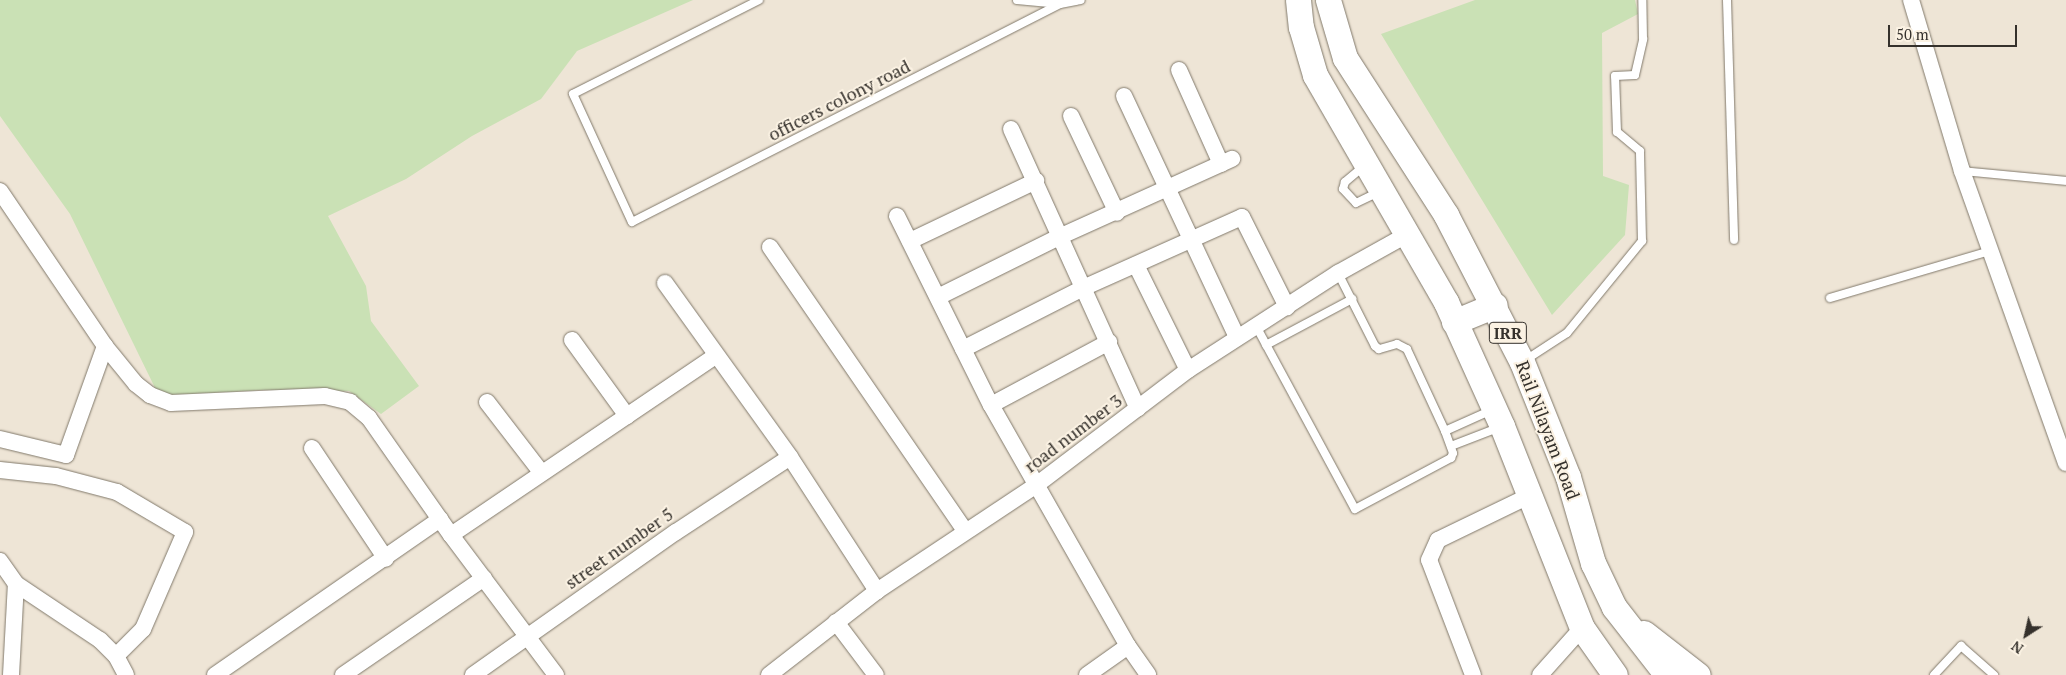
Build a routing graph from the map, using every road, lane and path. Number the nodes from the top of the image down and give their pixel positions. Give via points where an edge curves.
1 (759, 0) edge
2 (1017, 0) edge
3 (1081, 0) edge
4 (1298, 0) edge
5 (1642, 0) edge
6 (1727, 0) edge
7 (1909, 1) edge
8 (1331, 2) edge
9 (1060, 4) junction
10 (1179, 70) dead end
11 (1124, 96) dead end
12 (1071, 116) dead end
13 (1011, 129) dead end
14 (1367, 163) junction
15 (1962, 171) junction
16 (1036, 181) junction
17 (2066, 181) edge
18 (1167, 188) junction
19 (1383, 190) junction
20 (0, 191) edge
21 (1117, 213) junction
22 (898, 216) dead end
23 (1408, 234) junction
24 (1059, 237) junction
25 (1191, 240) junction
26 (1734, 240) dead end
27 (910, 241) junction
28 (770, 247) dead end
29 (1990, 251) junction
30 (1136, 265) junction
31 (1338, 273) junction
32 (666, 282) dead end
33 (1083, 288) junction
34 (938, 298) junction
35 (1830, 298) dead end
36 (1352, 299) junction
37 (1494, 305) junction
38 (1287, 307) junction
39 (1454, 322) junction
40 (1256, 326) junction
41 (1237, 338) junction
42 (572, 340) dead end
43 (1109, 342) junction
44 (1266, 345) junction
45 (105, 346) junction
46 (963, 349) junction
47 (715, 356) junction
48 (1522, 362) junction
49 (1188, 370) junction
50 (487, 402) dead end
51 (991, 405) junction
52 (1138, 409) junction
53 (627, 416) junction
54 (1498, 418) junction
55 (1445, 431) junction
56 (0, 440) edge
57 (1451, 446) junction
58 (312, 448) dead end
59 (790, 457) junction
60 (2066, 463) edge
61 (0, 470) edge
62 (541, 472) junction
63 (1035, 486) junction
64 (1531, 495) junction
65 (440, 519) junction
66 (966, 531) junction
67 (451, 535) junction
68 (386, 559) junction
69 (0, 561) edge
70 (484, 578) junction
71 (16, 584) junction
72 (877, 591) junction
73 (8, 605) edge
74 (1624, 621) junction
75 (836, 622) junction
76 (1582, 628) junction
77 (528, 637) junction
78 (1128, 646) junction
79 (116, 656) junction
80 (12, 675) edge
81 (126, 675) edge
82 (215, 675) edge
83 (344, 675) edge
84 (473, 675) edge
85 (556, 675) edge
86 (769, 675) edge
87 (876, 675) edge
88 (1087, 675) edge
89 (1148, 675) edge
90 (1473, 675) edge
91 (1540, 675) edge
92 (1615, 675) edge
93 (1667, 675) edge
94 (1698, 675) edge
95 (1934, 675) edge
96 (1994, 675) edge

1 - 9 lane, officers colony road via 573,94 632,222
2 - 9 lane
3 - 9 lane
4 - 14 main road, IRR via 1301,27 1315,75
5 - 48 lane via 1643,39 1635,75 1615,76 1617,132 1640,151 1642,241 1567,333
6 - 26 lane
7 - 15 street
8 - 37 main road, Rail Nilayam Road / IRR via 1345,58 1446,214
10 - 18 street via 1226,161
11 - 18 street
12 - 21 street
13 - 16 street
14 - 19 main road, IRR
14 - 19 lane via 1345,182 1343,189 1356,203
15 - 17 lane
15 - 29 street
16 - 24 street
16 - 27 street
18 - 21 street
18 - 25 street
19 - 23 main road, IRR
20 - 45 street
21 - 24 street
22 - 27 street
23 - 31 street, road number 3
23 - 39 main road, IRR
24 - 33 street
24 - 34 street
25 - 30 street
25 - 38 street via 1242,217
25 - 41 street
27 - 34 street
28 - 66 street
29 - 35 lane
29 - 60 street
30 - 33 street
30 - 49 street
31 - 36 lane
31 - 38 street, road number 3
32 - 47 street
33 - 43 street
33 - 46 street
34 - 46 street
36 - 44 lane
36 - 55 lane via 1375,346 1380,349 1397,344 1407,349
37 - 39 main road
37 - 48 main road, Rail Nilayam Road / IRR
38 - 40 street, road number 3
39 - 54 main road, IRR
40 - 41 street, road number 3
40 - 44 lane
41 - 49 street, road number 3
42 - 53 street
43 - 51 street
43 - 52 street
44 - 57 lane via 1355,509 1451,458
45 - 56 street via 66,455
45 - 65 street via 136,384 150,395 171,403 325,396 350,402 370,418
46 - 51 street
47 - 53 street
47 - 59 street
48 - 74 main road, Rail Nilayam Road / IRR via 1568,477 1593,563
49 - 52 street, road number 3
50 - 62 street
51 - 63 street
52 - 63 street, road number 3
53 - 62 street
54 - 55 lane
54 - 57 lane
54 - 64 main road, IRR
55 - 57 lane
58 - 68 street
59 - 72 street
59 - 77 street, street number 5 via 676,532
61 - 79 street via 56,476 117,492 185,532 142,629
62 - 67 street
63 - 66 street, road number 3
63 - 78 street
64 - 76 main road, IRR
64 - 90 street via 1438,540 1429,560
65 - 67 street
65 - 68 street
66 - 72 street, road number 3
67 - 70 street
68 - 82 street
69 - 71 street
70 - 77 street
70 - 83 street
71 - 73 street
71 - 79 street via 100,640
72 - 75 street, road number 3
73 - 80 street
74 - 93 main road, Rail Nilayam Road / IRR
74 - 94 main road via 1658,642
75 - 86 street, road number 3
75 - 87 street
76 - 91 street
76 - 92 main road, IRR
77 - 84 street, street number 5
77 - 85 street
78 - 88 street
78 - 89 street
79 - 81 street
95 - 96 lane via 1961,646

